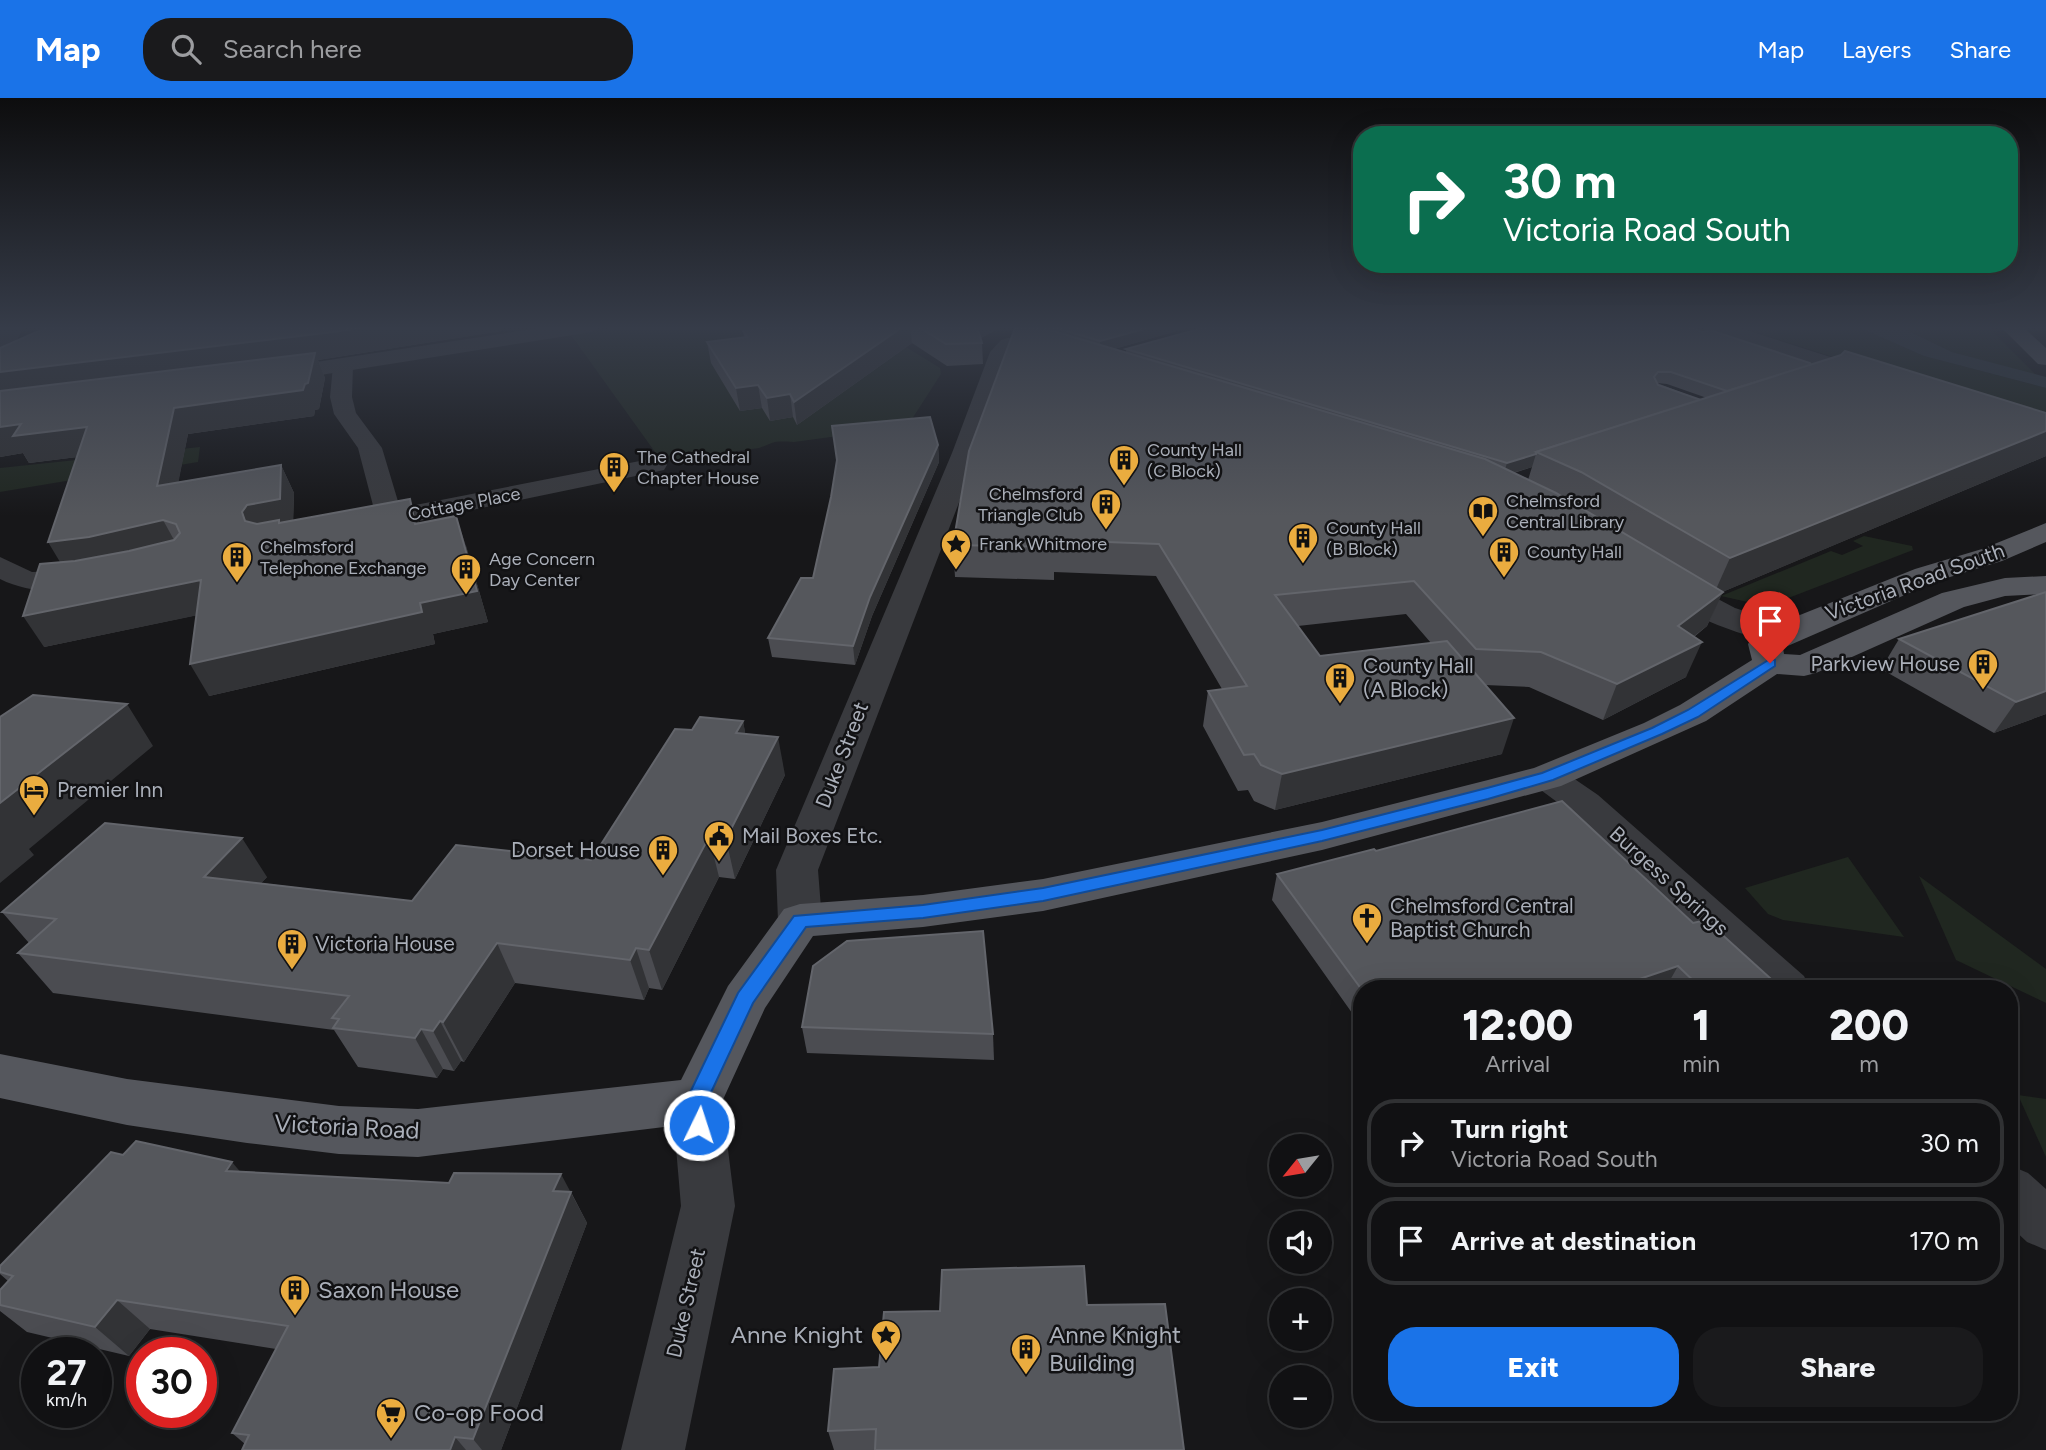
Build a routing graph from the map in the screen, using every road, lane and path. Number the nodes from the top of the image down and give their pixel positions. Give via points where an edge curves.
1 (342, 389) edge
2 (988, 389) edge
3 (655, 465) dead end
4 (390, 519) junction
5 (338, 530) edge
6 (2046, 532) edge
7 (0, 566) edge
8 (118, 573) edge
9 (1649, 573) edge
10 (2046, 586) edge
11 (1776, 649) junction
12 (1547, 777) junction
13 (800, 921) junction
14 (1778, 980) edge
15 (0, 1076) edge
16 (697, 1101) junction
17 (2018, 1198) edge
18 (2046, 1224) edge
19 (653, 1450) edge

1 - 4 street via 345,414 370,448
2 - 13 street, Duke Street via 797,870
3 - 4 street, Cottage Place
4 - 5 street, Cottage Place
6 - 11 main road, Victoria Road South via 1926,575
7 - 8 street via 30,583
9 - 11 street via 1684,596 1695,612
10 - 11 main road, Victoria Road South via 2005,587 1954,600 1804,666
11 - 12 main road, Victoria Road South via 1693,713
12 - 13 main road, Victoria Road South via 1322,836 1043,895
12 - 14 street, Burgess Springs via 1585,804
13 - 16 main road via 745,999
15 - 16 main road, Victoria Road via 247,1120 418,1133
16 - 19 street, Duke Street via 708,1206
17 - 18 street

